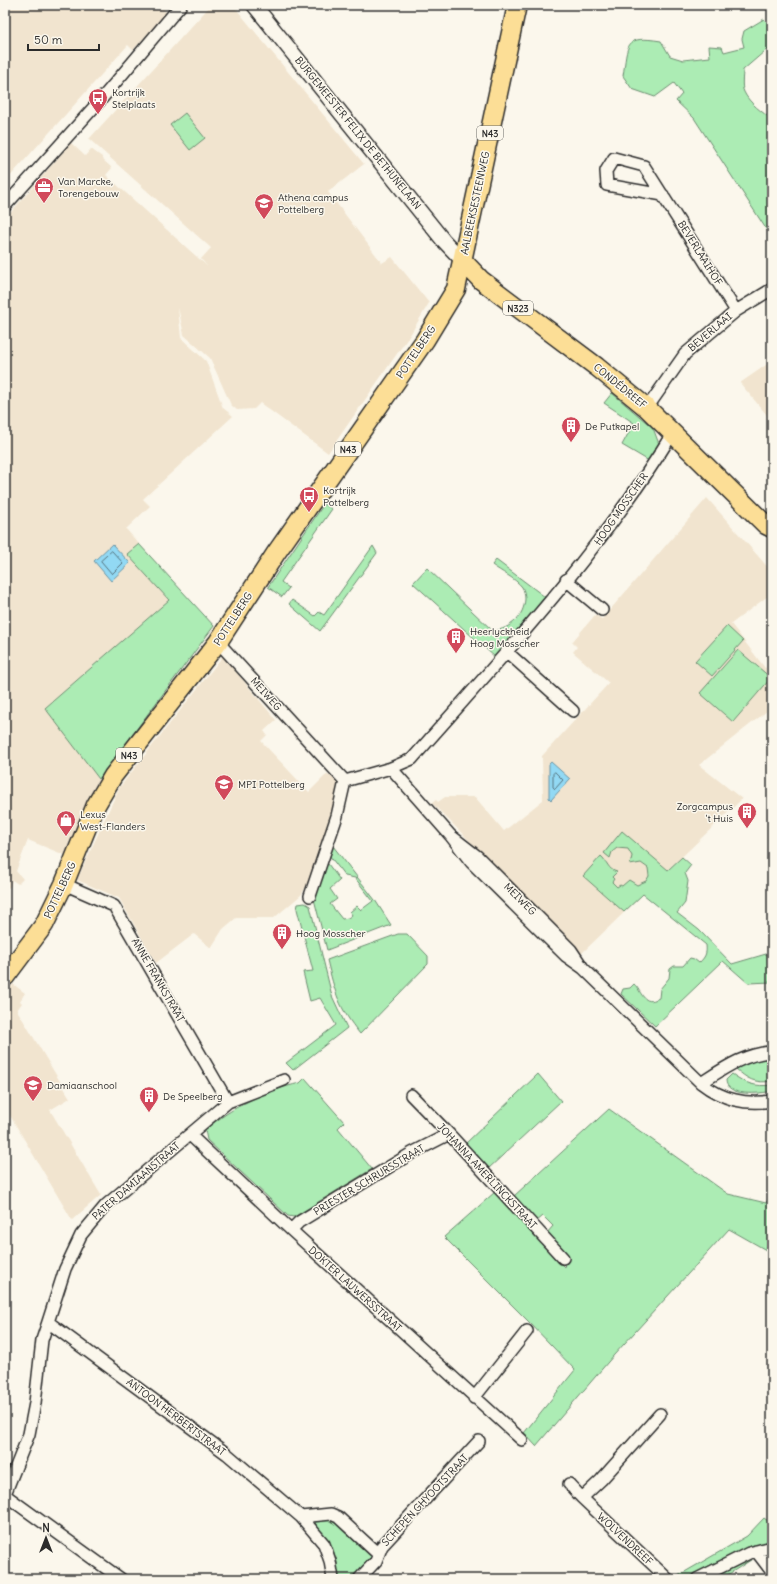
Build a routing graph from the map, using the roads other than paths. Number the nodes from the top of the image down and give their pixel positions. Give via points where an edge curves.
1 (181, 5) edge
2 (254, 5) edge
3 (517, 5) edge
4 (663, 195) junction
5 (5, 206) edge
6 (463, 261) junction
7 (772, 289) edge
8 (736, 311) junction
9 (647, 408) junction
10 (672, 434) junction
11 (770, 528) edge
12 (566, 580) junction
13 (602, 610) dead end
14 (218, 642) junction
15 (507, 652) junction
16 (573, 711) dead end
17 (391, 768) junction
18 (345, 781) junction
19 (64, 884) junction
20 (310, 896) dead end
21 (5, 977) edge
22 (772, 1052) edge
23 (284, 1080) dead end
24 (701, 1083) junction
25 (410, 1095) dead end
26 (772, 1100) edge
27 (228, 1102) junction
28 (449, 1134) junction
29 (190, 1135) junction
30 (291, 1230) junction
31 (563, 1258) dead end
32 (48, 1322) junction
33 (527, 1331) dead end
34 (474, 1398) junction
35 (660, 1414) dead end
36 (522, 1440) dead end
37 (480, 1441) dead end
38 (569, 1484) dead end
39 (5, 1495) edge
40 (582, 1498) junction
41 (301, 1517) junction
42 (772, 1547) edge
43 (756, 1551) junction
44 (378, 1554) junction
45 (772, 1572) edge
46 (121, 1579) edge
47 (333, 1579) edge
48 (359, 1579) edge
49 (668, 1579) edge
50 (697, 1579) edge

1 - 5 street via 104,96
2 - 6 street, BURGEMEESTER FELIX DE BETHUNELAAN via 443,240
3 - 6 main road, AALBEEKSESTEENWEG / N43
4 - 4 street, BEVERLAAIHOF via 644,166 614,158 606,171 607,185
4 - 8 street, BEVERLAAIHOF
6 - 9 main road, CONDÉDREEF / N323 via 481,280
6 - 14 main road, POTTELBERG / N43 via 456,289 425,340 276,553
7 - 8 street, BEVERLAAI
8 - 9 street, BEVERLAAI via 685,354
9 - 10 main road, CONDÉDREEF / N323
10 - 11 main road, CONDÉDREEF / N323
10 - 12 street, HOOG MOSSCHER via 594,547
12 - 13 street
12 - 15 street, HOOG MOSSCHER
14 - 18 street, MEIWEG
14 - 19 main road, POTTELBERG / N43 via 113,776 96,805
15 - 16 street
15 - 17 street, HOOG MOSSCHER via 412,759
17 - 18 street, HOOG MOSSCHER
17 - 24 street, MEIWEG via 450,834 477,856 571,950 583,968
18 - 20 street via 337,816
19 - 21 main road, POTTELBERG / N43 via 44,925
19 - 27 street, ANNE FRANKSTRAAT via 114,906
22 - 24 street via 754,1054 733,1062
23 - 27 street, PATER DAMIAANSTRAAT
24 - 26 street, MEIWEG via 721,1097 736,1101 758,1103
25 - 28 street, JOHANNA AMERLINCKSTRAAT
27 - 29 street, PATER DAMIAANSTRAAT
28 - 30 street, PRIESTER SCHRURSSTRAAT via 412,1153 299,1222
28 - 31 street, JOHANNA AMERLINCKSTRAAT
29 - 30 street, DOKTER LAUWERSSTRAAT
29 - 32 street, PATER DAMIAANSTRAAT via 106,1205 91,1221 72,1252
30 - 34 street, DOKTER LAUWERSSTRAAT
32 - 39 street, PATER DAMIAANSTRAAT via 42,1340 29,1434
32 - 41 street, ANTOON HERBERTSTRAAT via 227,1454
33 - 34 street
34 - 36 street, DOKTER LAUWERSSTRAAT
35 - 40 street
37 - 44 street, SCHEPEN GHYOOTSTRAAT via 382,1546
38 - 40 street, WOLVENDREEF
39 - 46 street
40 - 49 street, WOLVENDREEF
41 - 44 street via 331,1514 338,1517
41 - 47 street, ANTOON HERBERTSTRAAT via 324,1544
42 - 43 street
43 - 45 street
43 - 50 street
44 - 48 street, SCHEPEN GHYOOTSTRAAT via 376,1561

